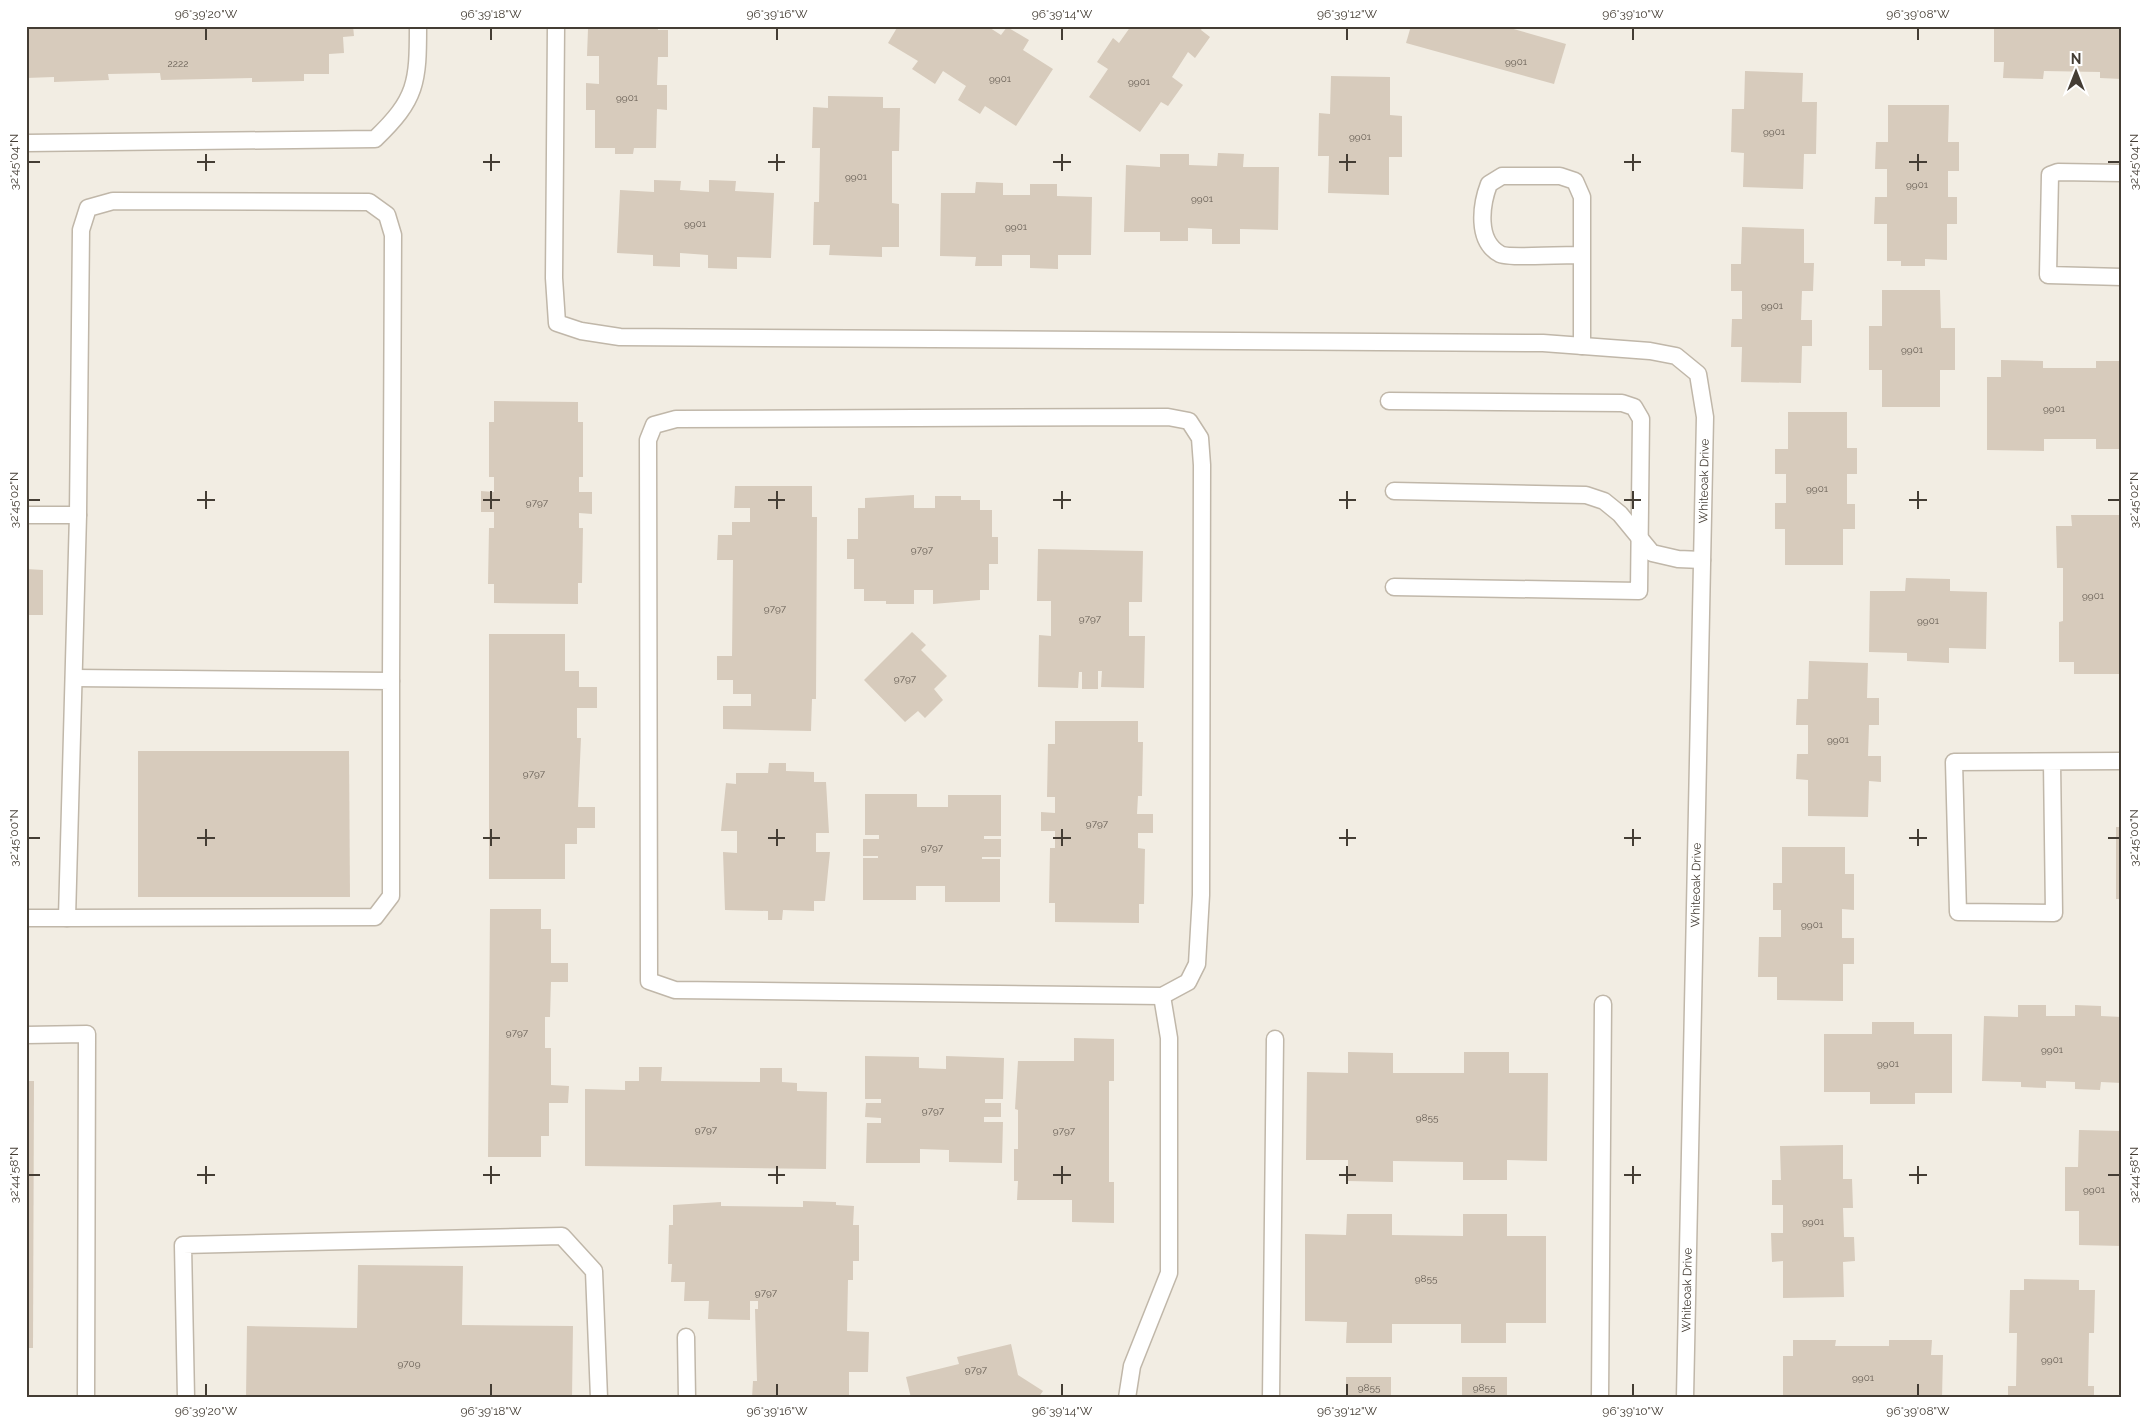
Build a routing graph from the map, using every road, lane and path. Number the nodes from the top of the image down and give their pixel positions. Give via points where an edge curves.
1 (418, 26) edge
2 (556, 26) edge
3 (26, 143) edge
4 (2122, 173) edge
5 (1582, 255) junction
6 (2122, 277) edge
7 (1582, 346) junction
8 (1388, 401) dead end
9 (1394, 491) dead end
10 (26, 515) edge
11 (78, 516) junction
12 (1641, 542) junction
13 (1702, 560) junction
14 (1394, 587) dead end
15 (74, 678) junction
16 (391, 681) junction
17 (2122, 761) edge
18 (2052, 762) junction
19 (26, 918) edge
20 (67, 918) junction
21 (1162, 996) junction
22 (1603, 1004) dead end
23 (26, 1035) edge
24 (1275, 1039) dead end
25 (686, 1337) dead end
26 (86, 1398) edge
27 (186, 1398) edge
28 (599, 1398) edge
29 (687, 1398) edge
30 (1127, 1398) edge
31 (1271, 1398) edge
32 (1600, 1398) edge
33 (1685, 1398) edge

1 - 3 lane via 418,64 412,93 397,118 375,139
2 - 7 lane via 554,278 557,323 581,331 620,337
4 - 6 lane via 2058,172 2050,175 2048,275
5 - 5 lane via 1582,197 1576,181 1560,176 1502,176 1489,184 1484,199 1483,226 1488,244 1502,255
5 - 7 lane
7 - 13 lane, Whiteoak Drive via 1676,356 1698,374 1705,417
8 - 12 lane via 1622,403 1634,407 1641,419
9 - 12 lane via 1586,495 1604,501 1615,510
10 - 11 lane
11 - 15 lane
11 - 16 lane via 82,230 88,208 113,201 369,202 386,215 393,235
12 - 13 lane via 1652,553
12 - 14 lane via 1639,591
13 - 33 lane, Whiteoak Drive
15 - 16 lane
15 - 20 lane
16 - 20 lane via 391,896 375,916
17 - 18 lane
18 - 18 lane via 1954,762 1958,912 2054,913
19 - 20 lane
21 - 21 lane via 675,990 649,981 648,440 654,426 676,419 1168,417 1189,421 1200,438 1202,465 1201,895 1197,964 1188,982
21 - 30 lane via 1169,1038 1169,1273 1132,1366
22 - 32 lane
23 - 26 lane via 87,1034
24 - 31 lane
25 - 29 lane
27 - 28 lane via 183,1245 562,1236 594,1272

